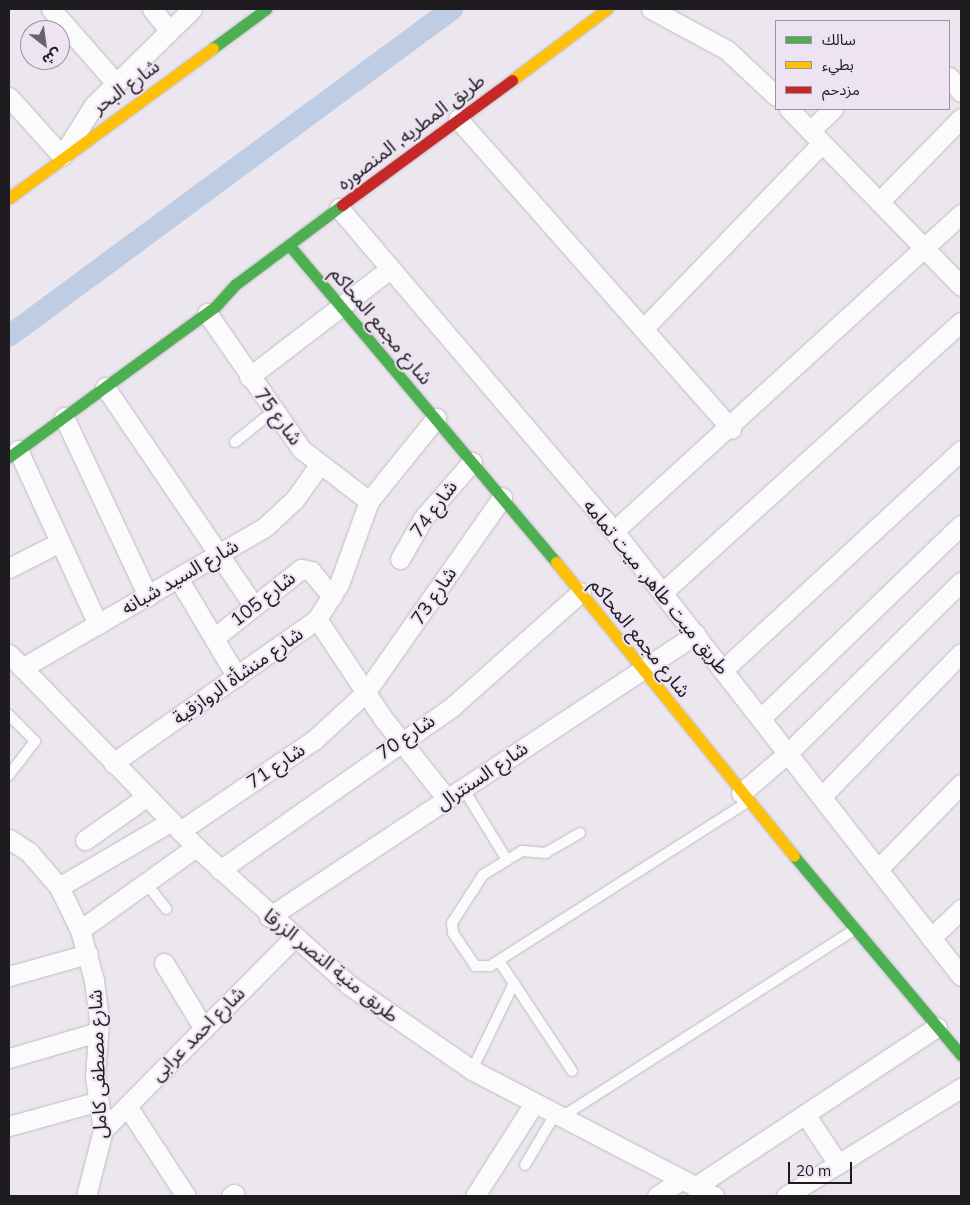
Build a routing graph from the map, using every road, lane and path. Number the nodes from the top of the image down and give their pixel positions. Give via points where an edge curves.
1 (51, 9) edge
2 (152, 9) edge
3 (192, 9) edge
4 (266, 9) edge
5 (607, 9) edge
6 (651, 9) edge
7 (683, 14) edge
8 (168, 30) junction
9 (950, 78) edge
10 (115, 82) junction
11 (961, 92) edge
12 (775, 95) edge
13 (9, 97) edge
14 (790, 110) edge
15 (832, 110) edge
16 (961, 118) edge
17 (458, 119) junction
18 (816, 137) junction
19 (62, 156) junction
20 (9, 198) edge
21 (879, 202) junction
22 (339, 208) junction
23 (961, 214) edge
24 (289, 245) junction
25 (926, 250) junction
26 (390, 269) junction
27 (236, 284) junction
28 (961, 286) edge
29 (208, 294) dead end
30 (341, 307) junction
31 (207, 314) junction
32 (961, 322) edge
33 (644, 329) junction
34 (249, 377) junction
35 (105, 387) junction
36 (272, 412) junction
37 (64, 417) junction
38 (436, 418) junction
39 (732, 429) junction
40 (235, 442) dead end
41 (961, 450) edge
42 (13, 454) edge
43 (472, 462) junction
44 (319, 465) junction
45 (502, 497) junction
46 (369, 501) junction
47 (961, 525) edge
48 (614, 532) junction
49 (60, 542) junction
50 (219, 554) junction
51 (400, 559) dead end
52 (9, 568) edge
53 (178, 578) junction
54 (961, 582) edge
55 (581, 592) junction
56 (663, 592) junction
57 (148, 596) junction
58 (332, 597) junction
59 (254, 606) junction
60 (317, 619) junction
61 (98, 625) junction
62 (696, 634) junction
63 (214, 638) junction
64 (961, 653) edge
65 (9, 654) edge
66 (22, 668) junction
67 (644, 668) junction
68 (723, 670) junction
69 (237, 677) junction
70 (365, 693) junction
71 (9, 715) edge
72 (761, 718) junction
73 (400, 741) junction
74 (788, 753) junction
75 (113, 763) junction
76 (9, 774) edge
77 (961, 784) edge
78 (463, 788) junction
79 (822, 796) junction
80 (745, 797) junction
81 (146, 798) junction
82 (447, 799) junction
83 (175, 826) junction
84 (580, 833) dead end
85 (9, 839) edge
86 (85, 840) dead end
87 (196, 847) junction
88 (507, 860) junction
89 (878, 869) junction
90 (220, 870) junction
91 (146, 883) junction
92 (59, 887) junction
93 (166, 909) dead end
94 (961, 909) edge
95 (269, 917) junction
96 (80, 930) junction
97 (854, 930) junction
98 (931, 938) junction
99 (293, 939) junction
100 (88, 954) junction
101 (499, 961) junction
102 (164, 963) dead end
103 (9, 976) edge
104 (961, 976) edge
105 (514, 983) junction
106 (937, 1027) junction
107 (204, 1029) junction
108 (98, 1032) junction
109 (961, 1055) edge
110 (9, 1058) edge
111 (472, 1070) junction
112 (572, 1072) dead end
113 (961, 1088) edge
114 (99, 1100) junction
115 (533, 1105) junction
116 (127, 1106) junction
117 (805, 1114) junction
118 (557, 1117) junction
119 (9, 1126) edge
120 (104, 1130) junction
121 (838, 1164) junction
122 (525, 1165) dead end
123 (688, 1184) junction
124 (86, 1196) edge
125 (186, 1196) edge
126 (475, 1196) edge
127 (658, 1196) edge
128 (714, 1196) edge
129 (786, 1196) edge

1 - 10 street
2 - 8 street
3 - 8 street
4 - 19 street, شارع البحر
5 - 17 street, طريق المطريه, المنصوره
6 - 7 street
7 - 12 street
8 - 10 street
9 - 11 street
10 - 19 street via 75,132
13 - 19 street
14 - 18 street
15 - 18 street
16 - 21 street
17 - 22 street, طريق المطريه, المنصوره
17 - 33 street
18 - 21 street
18 - 33 street
19 - 20 street, شارع البحر
21 - 25 street
22 - 24 street, طريق المطريه, المنصوره
22 - 26 street, طريق ميت طاهر, ميت تمامه
23 - 25 street
24 - 27 street, طريق المطريه, المنصوره
24 - 30 street, شارع مجمع المحاكم
25 - 28 street
25 - 39 street
26 - 30 street
26 - 48 street, طريق ميت طاهر, ميت تمامه
27 - 29 street, طريق المطريه, المنصوره
27 - 31 street, طريق المطريه, المنصوره
30 - 34 street
30 - 38 street, شارع مجمع المحاكم
31 - 34 street, شارع 75
31 - 35 street, طريق المطريه, المنصوره
32 - 56 street
33 - 39 street
34 - 36 street, شارع 75
35 - 37 street, طريق المطريه, المنصوره
35 - 50 street
36 - 40 lane
36 - 44 street, شارع 75
37 - 42 street, طريق المطريه, المنصوره
37 - 57 street
38 - 43 street, شارع مجمع المحاكم
38 - 46 street, شارع منشأة الروازقية
39 - 48 street
41 - 68 street
42 - 49 street
43 - 45 street, شارع مجمع المحاكم
43 - 51 street, شارع 74 via 424,517
44 - 46 street, شارع 75
44 - 50 street, شارع السيد شبانه via 281,514
45 - 55 street, شارع مجمع المحاكم
45 - 70 street, شارع 73
46 - 58 street, شارع منشأة الروازقية
47 - 72 street
48 - 56 street, طريق ميت طاهر, ميت تمامه
49 - 52 street
49 - 61 street
50 - 53 street, شارع السيد شبانه
50 - 59 street
53 - 57 street, شارع السيد شبانه
53 - 63 street
54 - 74 street
55 - 67 street, شارع مجمع المحاكم
55 - 73 street, شارع 70 via 478,686
56 - 62 street, طريق ميت طاهر, ميت تمامه
57 - 61 street, شارع السيد شبانه
58 - 59 street, شارع 105 via 311,571 301,569
58 - 60 street, شارع منشأة الروازقية
59 - 63 street, شارع 105
60 - 69 street, شارع منشأة الروازقية
60 - 70 street
61 - 66 street, شارع السيد شبانه
62 - 67 street, شارع السنترال
62 - 68 street, طريق ميت طاهر, ميت تمامه
63 - 69 street
64 - 79 street
65 - 66 street, طريق منية النصر الزرقا
66 - 75 street, طريق منية النصر الزرقا
67 - 78 street, شارع السنترال
67 - 80 street, شارع مجمع المحاكم
68 - 72 street, طريق ميت طاهر, ميت تمامه
69 - 75 street, شارع منشأة الروازقية
70 - 73 street
70 - 83 street, شارع 71 via 314,740
71 - 76 lane via 35,741
72 - 74 street, طريق ميت طاهر, ميت تمامه
73 - 82 street
73 - 90 street, شارع 70
74 - 79 street, طريق ميت طاهر, ميت تمامه
74 - 80 street
75 - 81 street, طريق منية النصر الزرقا
77 - 89 street
78 - 82 street, شارع السنترال
78 - 88 lane
79 - 89 street, طريق ميت طاهر, ميت تمامه
80 - 97 street, شارع مجمع المحاكم
80 - 101 lane
81 - 83 street, طريق منية النصر الزرقا
81 - 86 street
82 - 95 street, شارع السنترال
83 - 87 street, طريق منية النصر الزرقا
83 - 92 street, شارع 71
84 - 88 lane via 546,853 526,850
85 - 92 street, شارع مصطفى كامل via 29,852
87 - 90 street, طريق منية النصر الزرقا
87 - 91 street
88 - 101 lane via 482,874 452,922 453,932 475,966 484,968
89 - 98 street, طريق ميت طاهر, ميت تمامه
90 - 95 street, طريق منية النصر الزرقا
91 - 93 lane
91 - 96 street
92 - 96 street, شارع مصطفى كامل
94 - 98 street
95 - 99 street, طريق منية النصر الزرقا
96 - 100 street, شارع مصطفى كامل
97 - 106 street, شارع مجمع المحاكم
97 - 118 lane
98 - 104 street, طريق ميت طاهر, ميت تمامه
99 - 107 street, شارع احمد عرابى
99 - 111 street, طريق منية النصر الزرقا via 401,1023
100 - 103 street
100 - 108 street, شارع مصطفى كامل
101 - 105 lane
102 - 107 street
105 - 111 lane
105 - 112 lane
106 - 109 street, شارع مجمع المحاكم
106 - 117 street
107 - 116 street, شارع احمد عرابى
108 - 110 street
108 - 114 street, شارع مصطفى كامل via 95,1077
111 - 115 street, طريق منية النصر الزرقا
113 - 121 street
114 - 119 street
114 - 120 street, شارع مصطفى كامل
115 - 118 street, طريق منية النصر الزرقا
115 - 126 street
116 - 120 street, شارع احمد عرابى
116 - 125 street
117 - 121 street
117 - 123 street
118 - 122 lane
118 - 123 street, طريق منية النصر الزرقا
120 - 124 street, شارع مصطفى كامل
121 - 129 street
123 - 127 street
123 - 128 street, طريق منية النصر الزرقا

